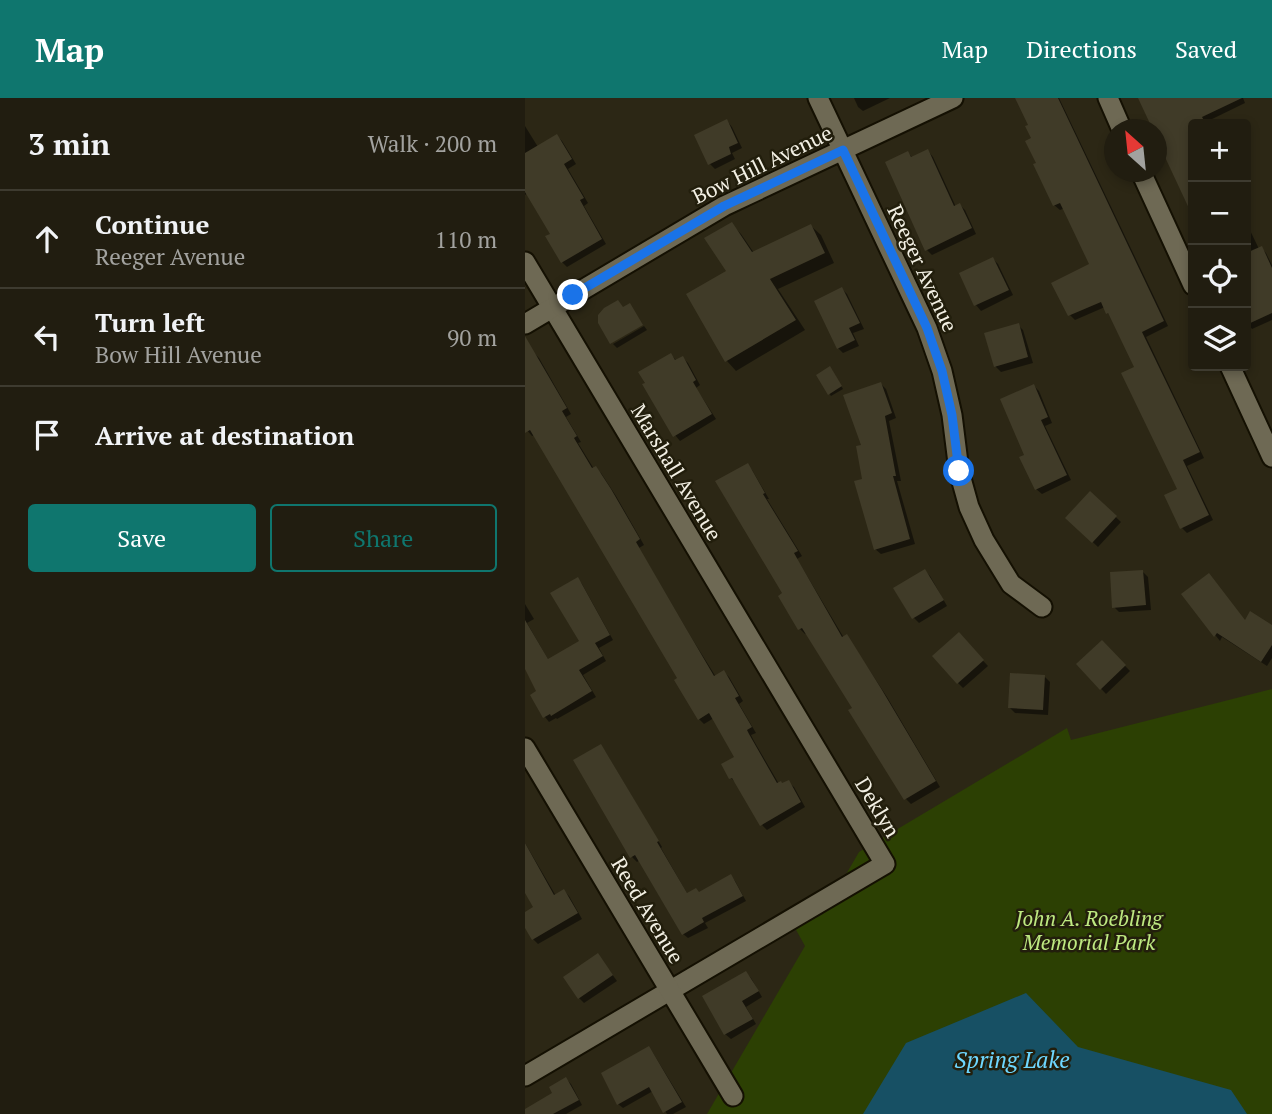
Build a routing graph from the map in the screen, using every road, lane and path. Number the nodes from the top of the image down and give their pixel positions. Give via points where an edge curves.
1 (818, 98) edge
2 (953, 98) edge
3 (1108, 98) edge
4 (1117, 119) edge
5 (843, 150) junction
6 (1146, 182) edge
7 (525, 262) edge
8 (1188, 274) edge
9 (552, 307) junction
10 (525, 324) edge
11 (1232, 371) edge
12 (1272, 457) edge
13 (1042, 607) dead end
14 (790, 705) joint
15 (525, 748) edge
16 (670, 990) junction
17 (525, 1076) edge
18 (733, 1096) dead end

1 - 5 street, Reeger Avenue
2 - 5 street, Bow Hill Avenue
3 - 4 street
5 - 9 street, Bow Hill Avenue via 724,206
5 - 13 street, Reeger Avenue via 931,339 942,371 969,506 1011,584
6 - 8 street
7 - 9 street, Marshall Avenue
9 - 10 street, Bow Hill Avenue
9 - 14 street, Marshall Avenue
11 - 12 street
14 - 16 street, Deklyn via 885,864
15 - 16 street, Reed Avenue
16 - 17 street
16 - 18 street, Reed Avenue

